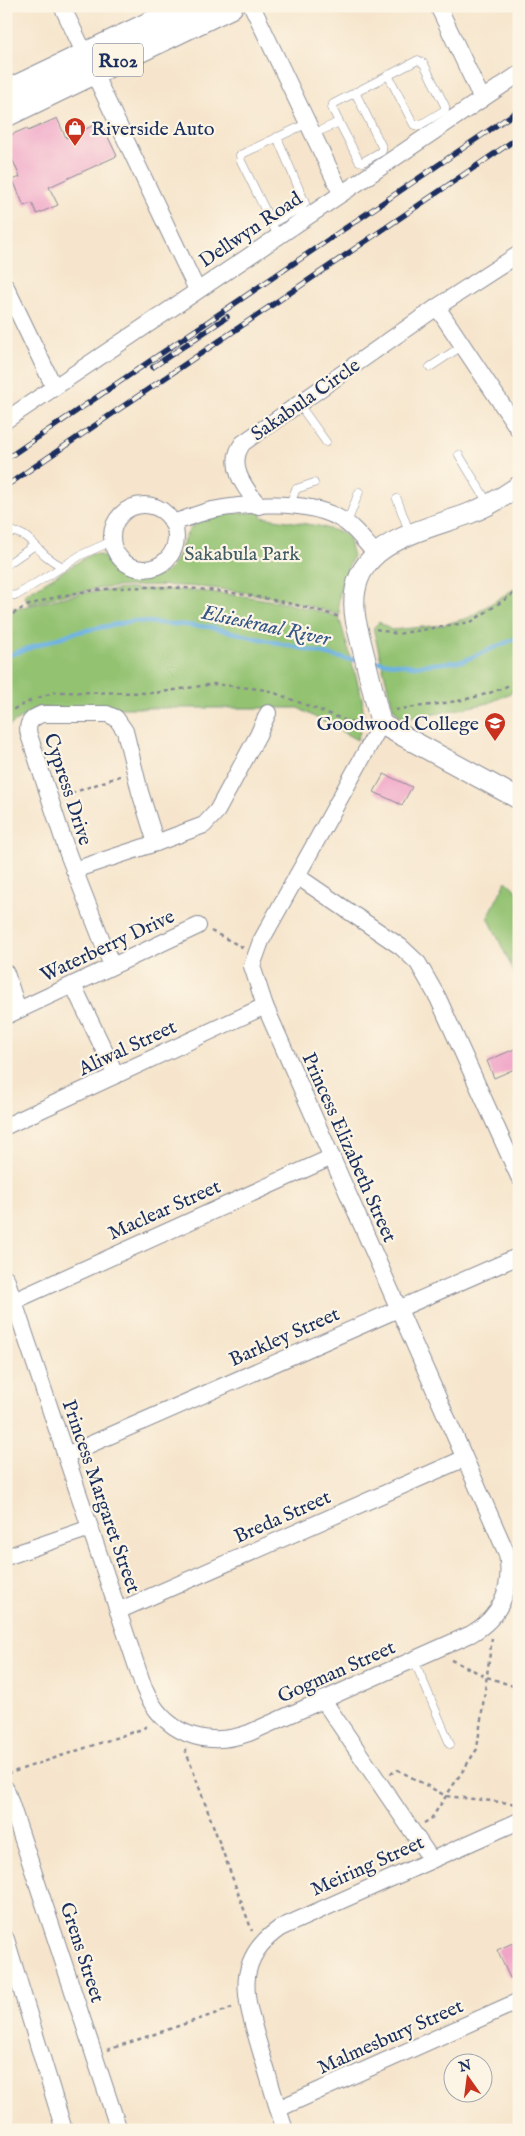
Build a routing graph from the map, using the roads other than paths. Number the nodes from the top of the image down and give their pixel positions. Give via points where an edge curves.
1 (62, 6) edge
2 (189, 6) edge
3 (230, 6) edge
4 (252, 6) edge
5 (438, 6) edge
6 (90, 63) junction
7 (519, 74) edge
8 (388, 75) junction
9 (355, 92) junction
10 (6, 93) edge
11 (482, 98) junction
12 (6, 114) edge
13 (339, 122) junction
14 (310, 129) junction
15 (277, 137) junction
16 (341, 193) junction
17 (275, 230) junction
18 (519, 254) edge
19 (6, 287) edge
20 (197, 290) junction
21 (436, 307) junction
22 (462, 346) junction
23 (430, 367) dead end
24 (54, 387) junction
25 (298, 403) junction
26 (6, 420) edge
27 (519, 430) edge
28 (326, 442) dead end
29 (459, 455) dead end
30 (314, 483) dead end
31 (519, 486) edge
32 (359, 492) dead end
33 (397, 499) dead end
34 (489, 505) junction
35 (259, 506) junction
36 (289, 506) junction
37 (172, 523) junction
38 (347, 523) junction
39 (6, 532) edge
40 (410, 534) junction
41 (112, 541) junction
42 (35, 545) junction
43 (375, 553) junction
44 (6, 564) edge
45 (62, 567) junction
46 (6, 596) edge
47 (268, 713) dead end
48 (379, 721) junction
49 (519, 799) edge
50 (156, 843) junction
51 (74, 870) junction
52 (297, 876) junction
53 (198, 926) road end
54 (112, 966) junction
55 (6, 973) edge
56 (72, 985) junction
57 (265, 1006) junction
58 (12, 1013) edge
59 (116, 1075) junction
60 (6, 1126) edge
61 (332, 1157) junction
62 (519, 1176) edge
63 (519, 1256) edge
64 (6, 1278) edge
65 (14, 1301) junction
66 (399, 1309) junction
67 (66, 1455) junction
68 (463, 1459) junction
69 (90, 1528) junction
70 (6, 1557) edge
71 (504, 1598) joint
72 (118, 1611) junction
73 (414, 1660) junction
74 (323, 1700) junction
75 (170, 1722) joint
76 (450, 1744) dead end
77 (6, 1788) edge
78 (519, 1821) edge
79 (431, 1859) junction
80 (6, 1939) edge
81 (519, 2001) edge
82 (278, 2109) junction
83 (6, 2111) edge
84 (12, 2130) edge
85 (64, 2130) edge
86 (119, 2130) edge
87 (285, 2130) edge

1 - 6 street
2 - 6 main road, R102
3 - 6 main road, R102
4 - 14 street
5 - 11 street
6 - 10 main road, R102
6 - 12 main road, R102
6 - 20 street
7 - 11 street, Dellwyn Road
8 - 8 lane via 414,125 420,125 445,110 421,61
8 - 9 lane
9 - 13 lane via 332,105
9 - 13 lane via 382,151 363,162 359,161
11 - 16 street, Dellwyn Road
13 - 14 lane
14 - 15 lane
14 - 16 street
15 - 17 lane via 305,203
15 - 17 lane via 240,156
16 - 17 street, Dellwyn Road
17 - 20 street, Dellwyn Road
18 - 21 street, Sakabula Circle
19 - 24 street
20 - 24 street, Dellwyn Road
21 - 22 street
21 - 25 street, Sakabula Circle
22 - 23 lane
22 - 27 street
24 - 26 street, Dellwyn Road
25 - 28 lane
25 - 35 street, Sakabula Circle via 239,448 236,457 240,477
29 - 34 lane
30 - 36 lane via 296,488
31 - 34 street
32 - 38 lane
33 - 40 lane
34 - 40 street
35 - 36 street
35 - 37 street via 210,511
36 - 38 street via 326,512
37 - 41 street via 161,510 152,506 133,507 116,520
37 - 41 street via 176,535 174,548 158,566 134,568 115,553
38 - 43 street
39 - 42 lane via 21,533
40 - 43 street
41 - 45 lane
42 - 44 lane
42 - 45 lane
43 - 48 street via 356,587 354,606
45 - 46 lane via 17,595
47 - 50 street via 211,819 194,830
48 - 49 street
48 - 52 street, Princess Elizabeth Street
50 - 51 street
50 - 51 street, Cypress Drive via 125,731 116,718 107,714 42,714 32,718 27,730
51 - 54 street, Cypress Drive
52 - 57 street, Princess Elizabeth Street via 255,954 252,966
52 - 62 street via 401,947 418,963 438,998
53 - 54 street, Waterberry Drive
54 - 56 street, Waterberry Drive
55 - 58 street
56 - 58 street, Waterberry Drive
56 - 59 street
57 - 59 street, Aliwal Street
57 - 61 street, Princess Elizabeth Street
59 - 60 street, Aliwal Street
61 - 65 street, Maclear Street
61 - 66 street, Princess Elizabeth Street
63 - 66 street, Barkley Street
64 - 65 street, Princess Margaret Street
65 - 67 street, Princess Margaret Street
66 - 67 street, Barkley Street
66 - 68 street, Princess Elizabeth Street
67 - 69 street, Princess Margaret Street
68 - 71 street, Princess Elizabeth Street via 507,1554 509,1577
68 - 72 street, Breda Street
69 - 70 street
69 - 72 street, Princess Margaret Street
71 - 73 street, Gogman Street via 496,1614 481,1629
72 - 75 street, Princess Margaret Street via 144,1688 153,1705
73 - 74 street, Gogman Street
73 - 76 lane
74 - 75 street, Gogman Street via 237,1737 199,1738
74 - 79 street
77 - 86 street, Grens Street
78 - 79 street, Meiring Street
79 - 82 street, Meiring Street via 280,1928 258,1948 249,1966 247,2003
80 - 85 street
81 - 82 street, Malmesbury Street
82 - 87 street
83 - 84 lane

